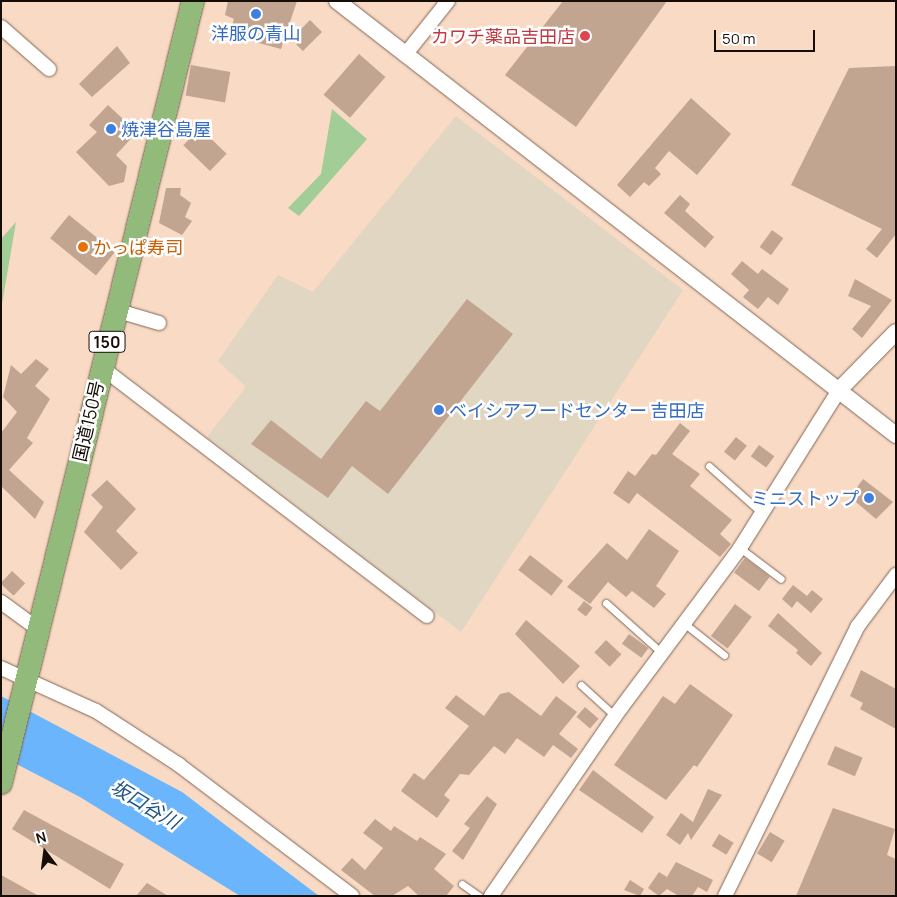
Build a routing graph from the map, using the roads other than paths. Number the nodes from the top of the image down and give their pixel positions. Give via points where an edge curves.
1 (193, 1) edge
2 (337, 1) edge
3 (448, 1) edge
4 (1, 27) edge
5 (405, 55) junction
6 (49, 69) dead end
7 (115, 310) junction
8 (159, 323) dead end
9 (896, 332) edge
10 (101, 367) junction
11 (839, 390) junction
12 (896, 435) edge
13 (709, 466) dead end
14 (763, 514) junction
15 (740, 548) junction
16 (896, 575) edge
17 (781, 580) dead end
18 (1, 602) edge
19 (606, 603) dead end
20 (427, 616) dead end
21 (686, 624) junction
22 (38, 629) junction
23 (662, 654) junction
24 (724, 655) dead end
25 (1, 668) edge
26 (26, 682) junction
27 (581, 685) dead end
28 (615, 716) junction
29 (2, 781) edge
30 (462, 884) dead end
31 (494, 895) edge
32 (352, 896) edge
33 (479, 896) edge
34 (725, 896) edge

1 - 7 highway, 国道150号 / 150
2 - 5 street
3 - 5 street
4 - 6 street
5 - 11 street
7 - 8 street
7 - 10 highway, 国道150号 / 150
9 - 11 street
10 - 20 street
10 - 22 highway, 国道150号 / 150
11 - 12 street
11 - 14 street
13 - 14 lane
14 - 15 street
15 - 17 lane
15 - 21 street
16 - 34 street via 858,626
18 - 22 street
19 - 23 lane
21 - 23 street
21 - 24 lane
22 - 26 highway, 国道150号 / 150
23 - 28 street
25 - 26 street
26 - 29 highway, 国道150号 / 150
26 - 32 street via 96,711 179,765
27 - 28 lane
28 - 31 street
30 - 33 lane

